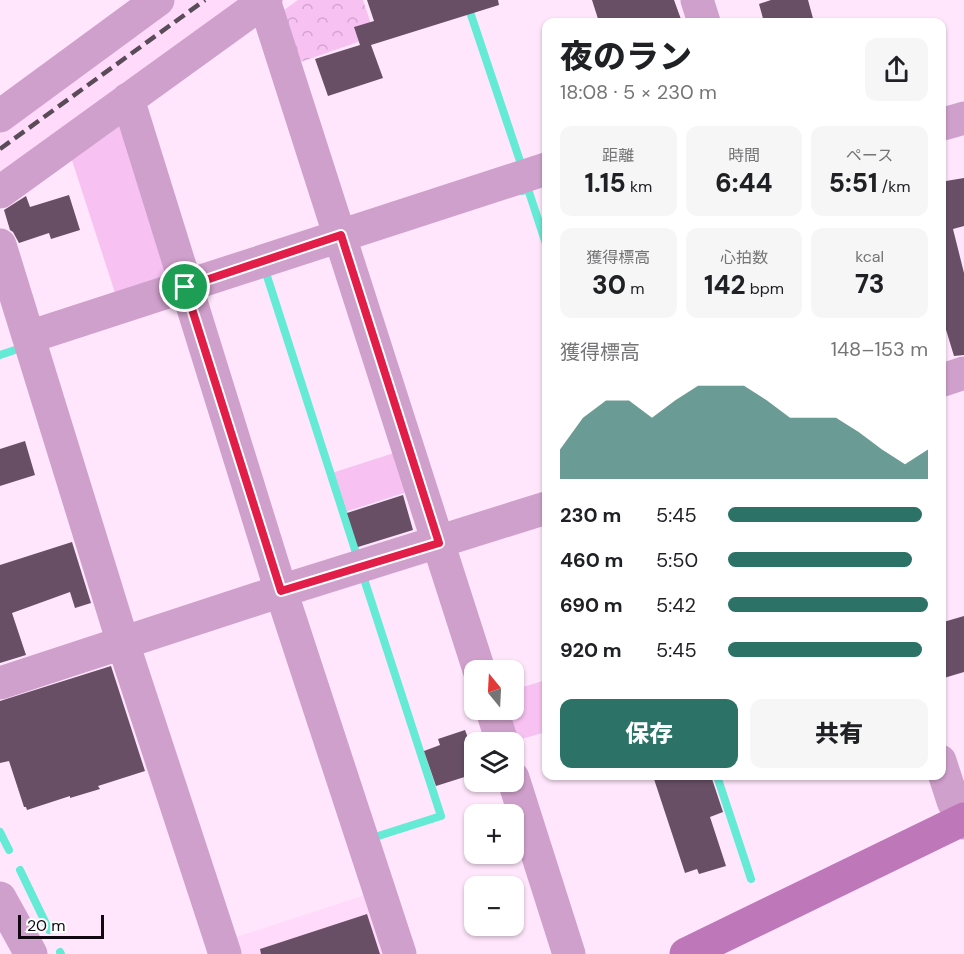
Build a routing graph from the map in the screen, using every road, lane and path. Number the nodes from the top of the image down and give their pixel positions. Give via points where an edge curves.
1 (158, 0) edge
2 (265, 0) edge
3 (697, 0) edge
4 (703, 18) edge
5 (128, 99) junction
6 (0, 116) edge
7 (964, 118) edge
8 (946, 123) edge
9 (542, 170) edge
10 (0, 192) edge
11 (341, 235) junction
12 (0, 245) edge
13 (185, 287) junction
14 (29, 338) junction
15 (964, 373) edge
16 (946, 379) edge
17 (542, 509) edge
18 (439, 543) junction
19 (281, 591) junction
20 (123, 643) junction
21 (476, 660) edge
22 (0, 683) edge
23 (946, 779) edge
24 (517, 792) edge
25 (964, 821) edge
26 (0, 898) edge
27 (31, 954) edge
28 (225, 954) edge
29 (400, 954) edge
30 (568, 954) edge
31 (686, 954) edge

1 - 6 street
2 - 5 street
2 - 11 street
3 - 4 street
5 - 10 street
5 - 13 street
7 - 8 street
9 - 11 street
11 - 13 street
11 - 18 street
12 - 14 street
13 - 14 street
13 - 19 street
14 - 20 street
15 - 16 street
17 - 18 street
18 - 19 street
18 - 21 street
19 - 20 street
19 - 29 street
20 - 22 street
20 - 28 street
23 - 25 street
24 - 30 street
25 - 31 street
26 - 27 street

